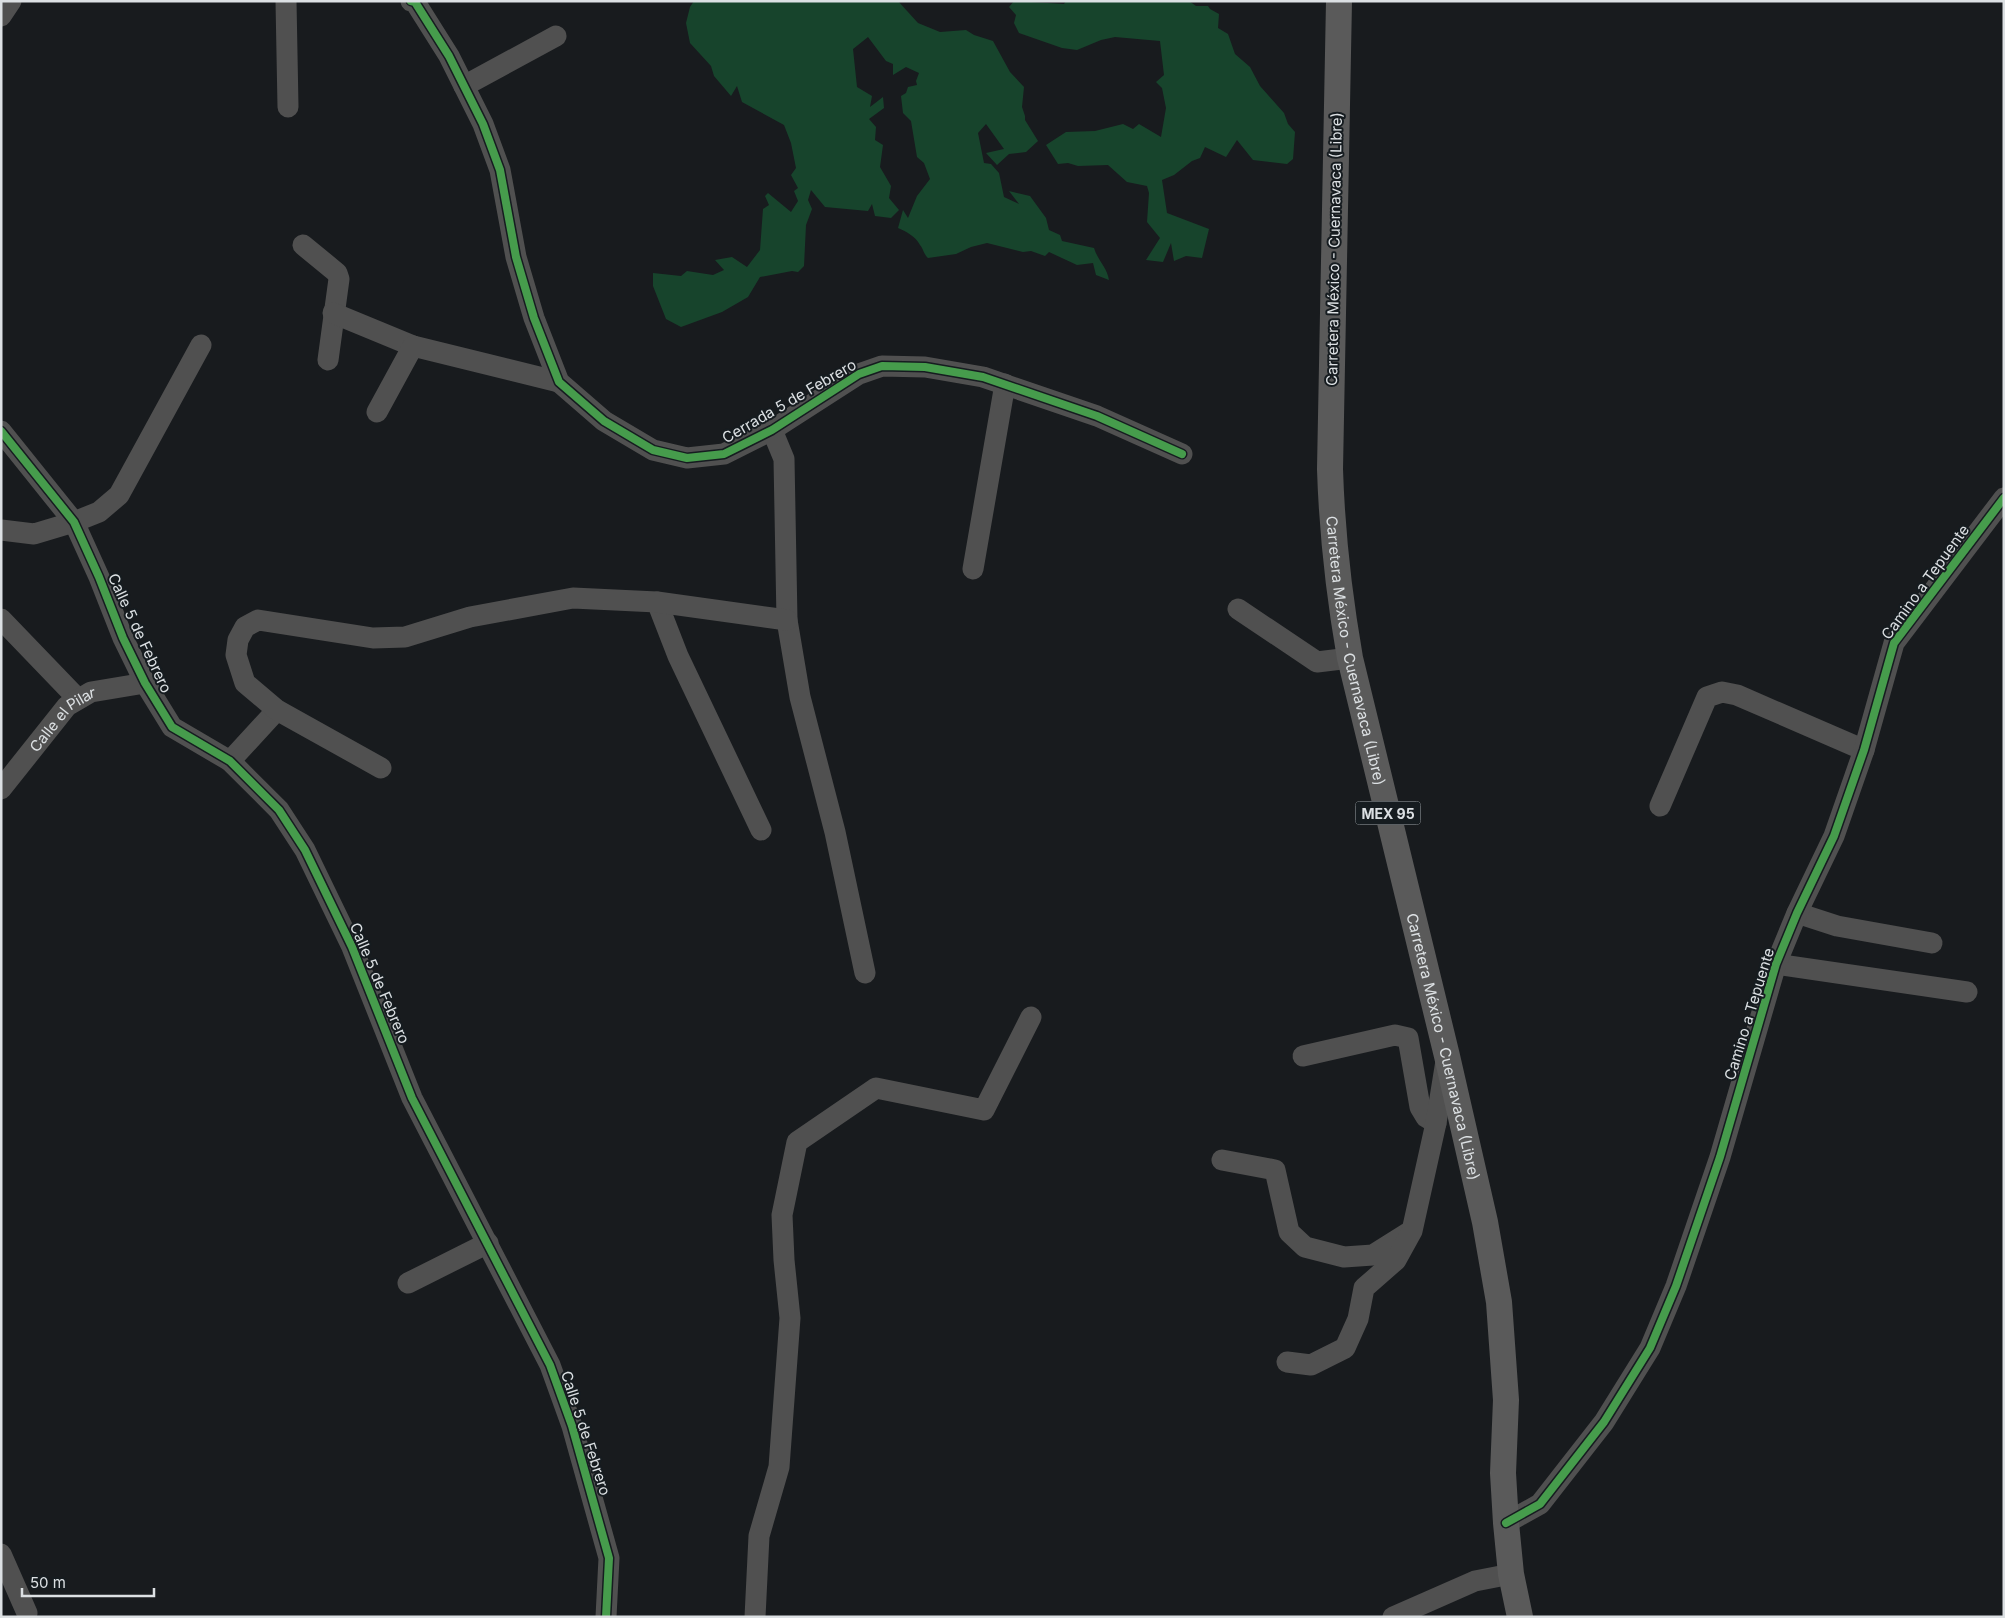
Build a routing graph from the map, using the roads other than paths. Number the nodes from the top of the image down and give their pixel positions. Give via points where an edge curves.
1 (11, 1) edge
2 (286, 1) edge
3 (1339, 1) edge
4 (415, 2) edge
5 (1, 16) edge
6 (556, 36) dead end
7 (464, 86) junction
8 (288, 107) dead end
9 (302, 245) dead end
10 (333, 314) junction
11 (201, 345) dead end
12 (413, 346) junction
13 (328, 360) dead end
14 (559, 382) junction
15 (1005, 384) junction
16 (378, 412) dead end
17 (772, 430) junction
18 (1, 431) edge
19 (1182, 454) dead end
20 (2004, 498) edge
21 (74, 522) junction
22 (1, 530) edge
23 (973, 569) dead end
24 (657, 602) junction
25 (1238, 609) dead end
26 (1, 619) edge
27 (787, 620) junction
28 (1350, 658) junction
29 (145, 683) junction
30 (78, 699) junction
31 (277, 710) junction
32 (1864, 750) junction
33 (230, 761) junction
34 (381, 768) dead end
35 (1, 789) edge
36 (1660, 806) dead end
37 (761, 830) dead end
38 (1797, 913) junction
39 (1932, 943) dead end
40 (1776, 964) junction
41 (865, 974) dead end
42 (1967, 992) dead end
43 (1031, 1016) dead end
44 (1303, 1056) dead end
45 (1447, 1056) junction
46 (1436, 1123) junction
47 (1222, 1160) dead end
48 (1412, 1231) junction
49 (488, 1242) junction
50 (408, 1283) dead end
51 (1287, 1362) dead end
52 (1506, 1523) junction
53 (1, 1554) edge
54 (1512, 1574) junction
55 (27, 1613) dead end
56 (606, 1617) edge
57 (755, 1617) edge
58 (1393, 1617) edge
59 (1520, 1617) edge

1 - 5 street
2 - 8 street
3 - 28 main road, Carretera México - Cuernavaca (Libre) / MEX 95 via 1330,469 1332,532
4 - 7 street, Cerrada 5 de Febrero
6 - 7 street
7 - 14 street, Cerrada 5 de Febrero via 500,170 516,257 534,318
9 - 10 street via 337,273 339,279
10 - 12 street
10 - 13 street
11 - 21 street via 119,495 99,512
12 - 14 street
12 - 16 street
14 - 17 street, Cerrada 5 de Febrero via 604,422 653,450 687,458 724,454
15 - 17 street, Cerrada 5 de Febrero via 925,367 882,366 860,374
15 - 19 street, Cerrada 5 de Febrero via 1097,416
15 - 23 street
17 - 27 street via 784,459
18 - 21 street, Calle 5 de Febrero
20 - 32 street, Camino a Tepuente via 1894,643
21 - 22 street via 34,534
21 - 29 street, Calle 5 de Febrero
24 - 27 street
24 - 31 street via 573,598 470,617 405,637 373,638 258,620 245,627 238,640 236,655 244,683
24 - 37 street via 678,656
25 - 28 street via 1318,662
26 - 30 street
27 - 41 street via 800,697 835,832
28 - 45 main road, Carretera México - Cuernavaca (Libre) / MEX 95
29 - 30 street, Calle el Pilar via 91,692
29 - 33 street, Calle 5 de Febrero via 172,727
30 - 35 street, Calle el Pilar via 67,706
31 - 33 street
31 - 34 street
32 - 36 street via 1738,695 1722,692 1707,697
32 - 38 street, Camino a Tepuente via 1834,836
33 - 49 street, Calle 5 de Febrero via 279,810 305,850 352,947 412,1098
38 - 39 street via 1837,926
38 - 40 street, Camino a Tepuente
40 - 42 street
40 - 52 street, Camino a Tepuente via 1720,1157 1676,1286 1650,1348 1604,1422 1540,1504
43 - 57 street via 984,1110 876,1088 797,1142 782,1216 790,1318 780,1467 759,1536
44 - 46 street via 1395,1035 1408,1038 1420,1106 1426,1117
45 - 46 street
45 - 52 main road, Carretera México - Cuernavaca (Libre) / MEX 95 via 1485,1222 1499,1302 1506,1400 1503,1473
46 - 48 street
47 - 48 street via 1275,1170 1289,1232 1305,1247 1344,1257 1373,1255
48 - 51 street via 1396,1260 1364,1288 1358,1319 1346,1348 1311,1365
49 - 50 street
49 - 56 street, Calle 5 de Febrero via 550,1365 572,1426 609,1558
52 - 54 main road, Carretera México - Cuernavaca (Libre) / MEX 95
53 - 55 street
54 - 58 street via 1476,1581
54 - 59 main road, Carretera México - Cuernavaca (Libre) / MEX 95

